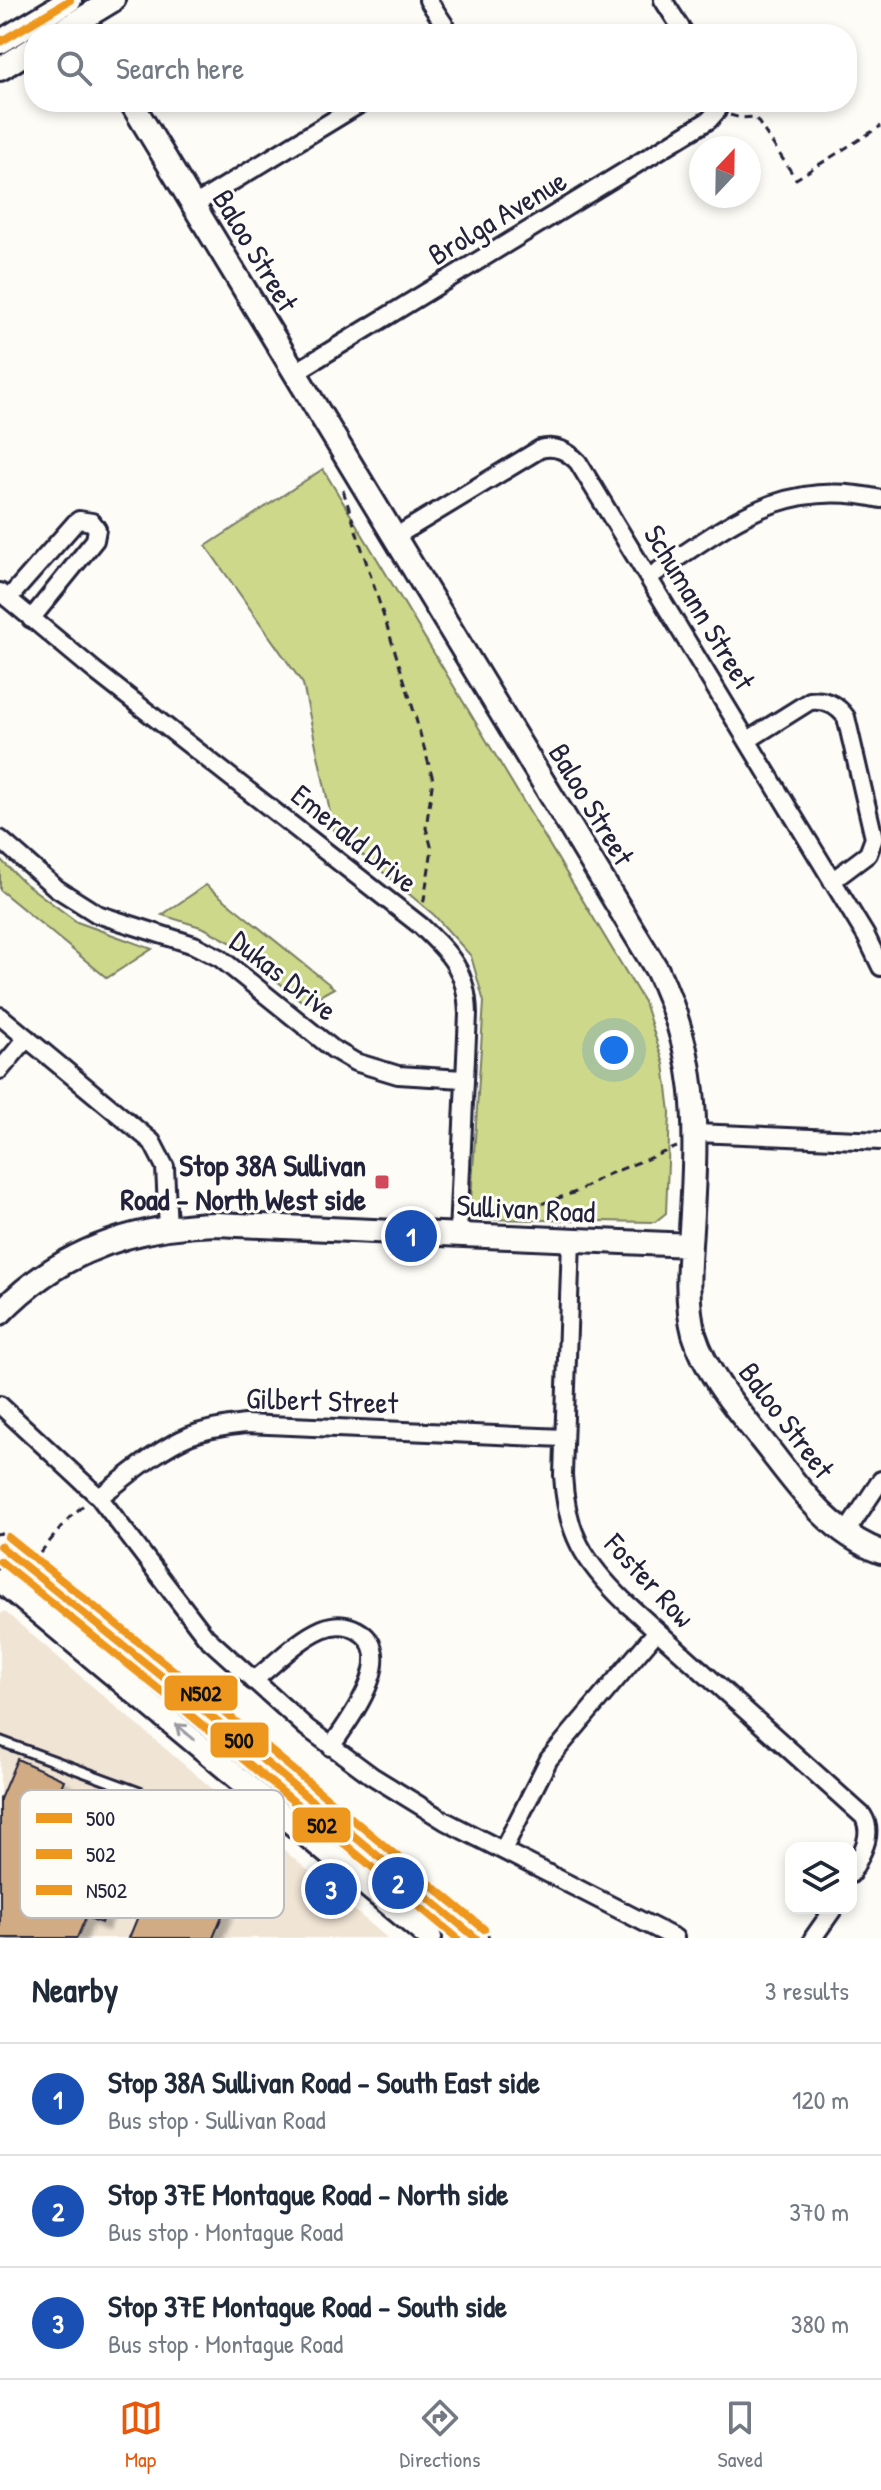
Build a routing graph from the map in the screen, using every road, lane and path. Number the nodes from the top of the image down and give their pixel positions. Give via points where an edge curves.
1 (113, 0) edge
2 (428, 0) edge
3 (663, 0) edge
4 (78, 13) edge
5 (48, 24) edge
6 (444, 24) edge
7 (679, 24) edge
8 (24, 33) edge
9 (0, 42) edge
10 (24, 54) edge
11 (0, 69) edge
12 (137, 112) edge
13 (347, 112) edge
14 (716, 112) edge
15 (728, 112) edge
16 (881, 126) edge
17 (194, 205) junction
18 (294, 373) junction
19 (342, 486) dead end
20 (881, 499) edge
21 (393, 538) junction
22 (649, 577) junction
23 (4, 596) edge
24 (31, 619) junction
25 (748, 740) junction
26 (0, 839) edge
27 (832, 881) junction
28 (421, 926) junction
29 (881, 967) edge
30 (0, 1016) edge
31 (27, 1038) junction
32 (0, 1070) edge
33 (463, 1079) junction
34 (696, 1139) junction
35 (881, 1141) edge
36 (168, 1228) junction
37 (458, 1234) junction
38 (571, 1240) junction
39 (690, 1245) junction
40 (0, 1313) edge
41 (0, 1405) edge
42 (564, 1438) junction
43 (881, 1480) edge
44 (94, 1499) junction
45 (845, 1534) junction
46 (881, 1552) edge
47 (17, 1555) edge
48 (0, 1580) edge
49 (657, 1631) junction
50 (253, 1681) junction
51 (0, 1741) edge
52 (331, 1747) junction
53 (133, 1790) edge
54 (252, 1790) edge
55 (284, 1816) edge
56 (503, 1850) junction
57 (857, 1860) edge
58 (830, 1914) edge
59 (430, 1938) edge
60 (476, 1938) edge
61 (675, 1938) edge
62 (813, 1938) edge

1 - 4 street
2 - 6 street
3 - 7 street
4 - 5 street
8 - 9 street
10 - 11 street
12 - 17 street, Baloo Street
13 - 17 street
14 - 18 street, Brolga Avenue
15 - 16 path via 755,117 796,179
17 - 18 street, Baloo Street
18 - 21 street, Baloo Street
19 - 28 path via 433,779 426,828 432,849
20 - 22 street via 841,493 773,502
21 - 22 street, Schumann Street via 540,449 556,448 578,462
21 - 34 street, Baloo Street via 657,970 686,1047
22 - 25 street, Schumann Street
23 - 24 street, Emerald Drive
23 - 24 street via 75,523 92,522 95,540
24 - 28 street, Emerald Drive
25 - 27 street, Schumann Street
25 - 27 street via 810,701 834,705 846,717 874,838 868,854
26 - 33 street, Dukas Drive via 56,888 97,914 220,958 355,1062 398,1075
27 - 29 street, Schumann Street
28 - 33 street, Emerald Drive via 452,957 465,988
30 - 31 street
31 - 32 street
31 - 36 street via 155,1146 166,1175
33 - 37 street, Emerald Drive
34 - 35 street
34 - 37 path via 541,1204 486,1211
34 - 39 street, Baloo Street
36 - 37 street, Sullivan Road via 216,1224
36 - 40 street, Sullivan Road via 112,1240 68,1259 32,1282
37 - 38 street, Sullivan Road
38 - 39 street, Sullivan Road
38 - 42 street, Foster Row
39 - 45 street, Baloo Street via 692,1324 710,1368 794,1482
41 - 44 street
42 - 44 street, Gilbert Street via 222,1427 170,1446
42 - 49 street, Foster Row via 564,1498 574,1536 601,1579
43 - 45 street
44 - 47 path
44 - 50 street via 189,1618
45 - 46 street, Baloo Street
47 - 48 street
47 - 60 street
54 -> 48 street
49 - 56 street via 549,1759
49 - 57 street, Foster Row via 863,1816 867,1838
50 - 52 street
50 - 52 street via 323,1629 344,1625 363,1634 375,1652 374,1670
51 - 53 lane
52 - 56 street via 414,1804
59 -> 55 street
56 - 61 street
58 - 62 street

